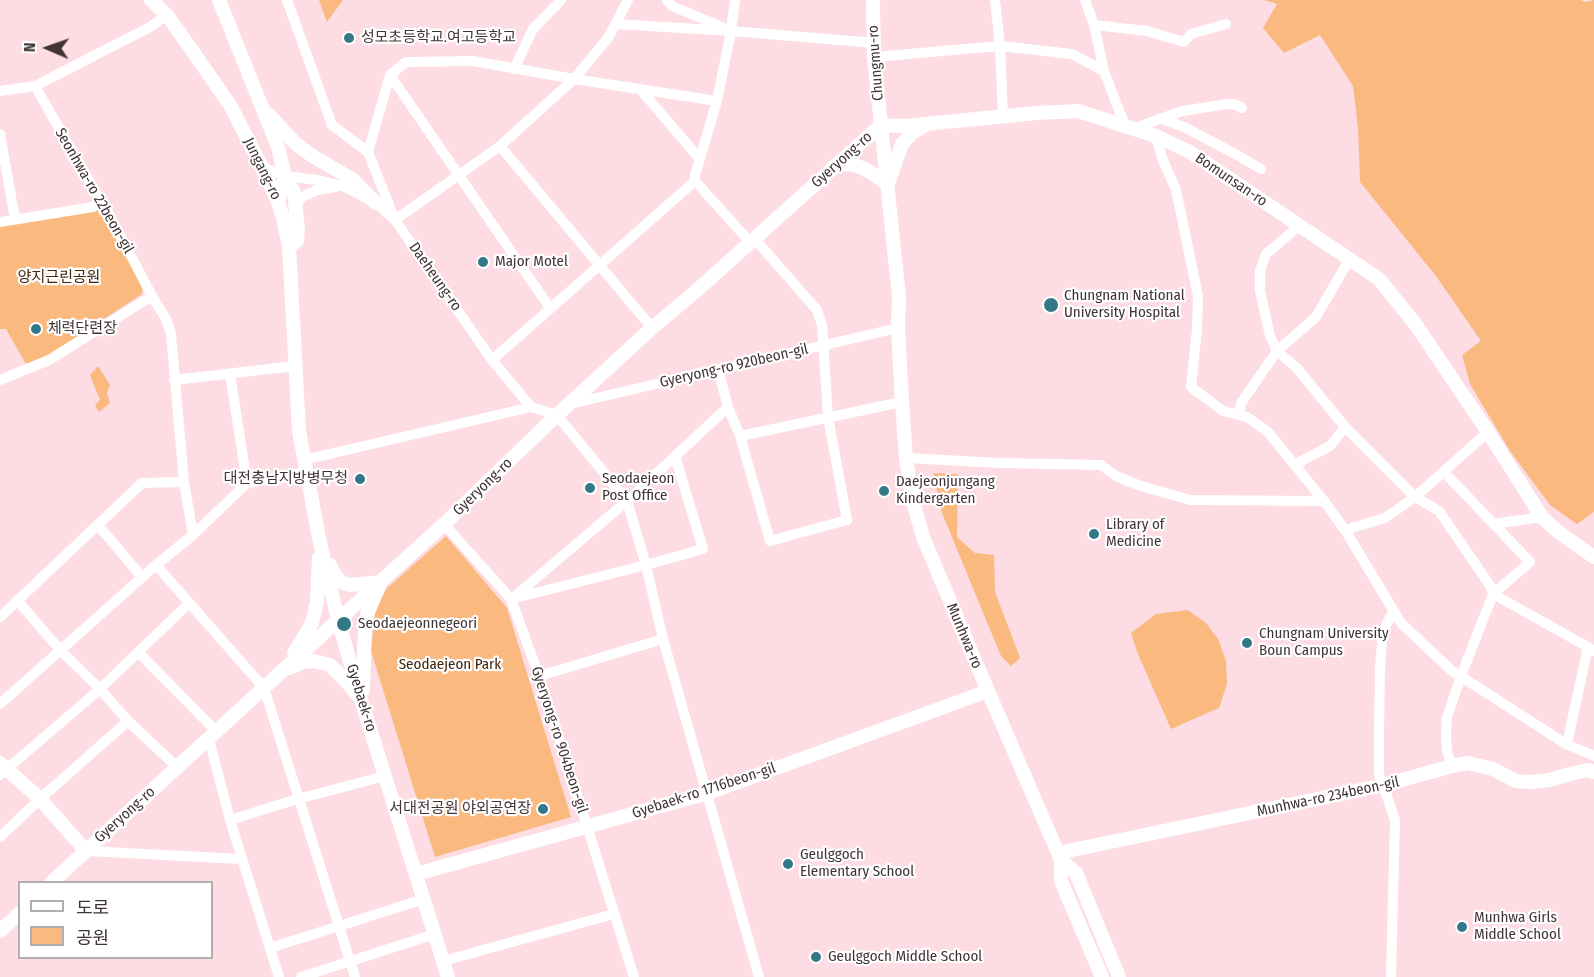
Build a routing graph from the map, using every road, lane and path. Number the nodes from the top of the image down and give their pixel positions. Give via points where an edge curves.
1 (151, 0) edge
2 (219, 0) edge
3 (287, 0) edge
4 (561, 0) edge
5 (628, 0) edge
6 (667, 0) edge
7 (735, 0) edge
8 (873, 0) edge
9 (995, 0) edge
10 (1084, 0) edge
11 (166, 15) junction
12 (615, 24) junction
13 (1226, 24) dead end
14 (1094, 25) junction
15 (731, 31) junction
16 (874, 43) junction
17 (1000, 45) junction
18 (874, 57) junction
19 (514, 69) junction
20 (1104, 71) junction
21 (390, 75) junction
22 (574, 79) junction
23 (35, 86) junction
24 (640, 88) junction
25 (0, 91) edge
26 (717, 101) junction
27 (263, 107) junction
28 (1242, 108) dead end
29 (1003, 117) junction
30 (1160, 118) junction
31 (927, 124) junction
32 (881, 125) junction
33 (1129, 127) junction
34 (0, 134) edge
35 (1156, 136) junction
36 (500, 146) junction
37 (368, 152) junction
38 (699, 158) junction
39 (834, 166) junction
40 (262, 167) junction
41 (1261, 169) dead end
42 (458, 175) junction
43 (285, 176) junction
44 (695, 181) junction
45 (888, 185) junction
46 (344, 186) junction
47 (100, 200) junction
48 (278, 202) junction
49 (376, 203) junction
50 (296, 204) junction
51 (15, 219) junction
52 (395, 220) junction
53 (0, 222) edge
54 (1299, 226) junction
55 (752, 241) junction
56 (289, 246) junction
57 (1350, 258) junction
58 (599, 266) junction
59 (152, 296) junction
60 (550, 309) junction
61 (652, 328) junction
62 (898, 328) junction
63 (822, 345) junction
64 (1276, 351) junction
65 (492, 360) junction
66 (295, 366) junction
67 (718, 369) junction
68 (230, 374) junction
69 (0, 380) edge
70 (174, 380) junction
71 (902, 402) junction
72 (570, 404) junction
73 (531, 407) junction
74 (728, 407) junction
75 (1239, 414) junction
76 (557, 415) junction
77 (828, 417) junction
78 (1345, 427) junction
79 (1488, 432) junction
80 (740, 436) junction
81 (675, 456) junction
82 (906, 458) junction
83 (1294, 465) junction
84 (305, 466) junction
85 (1443, 472) junction
86 (247, 483) junction
87 (184, 485) junction
88 (1415, 497) junction
89 (627, 501) junction
90 (1324, 501) junction
91 (1542, 517) junction
92 (444, 524) junction
93 (1493, 524) junction
94 (98, 525) junction
95 (1345, 530) junction
96 (193, 535) junction
97 (319, 538) junction
98 (1594, 557) edge
99 (156, 565) junction
100 (646, 565) junction
101 (142, 577) junction
102 (381, 582) junction
103 (1493, 594) junction
104 (512, 599) junction
105 (17, 600) junction
106 (189, 603) junction
107 (1393, 612) junction
108 (0, 617) edge
109 (338, 620) junction
110 (663, 639) junction
111 (1591, 649) edge
112 (60, 650) junction
113 (139, 653) junction
114 (280, 673) junction
115 (538, 676) junction
116 (1461, 676) junction
117 (264, 688) junction
118 (100, 689) junction
119 (988, 691) junction
120 (362, 703) junction
121 (0, 704) edge
122 (128, 721) junction
123 (213, 735) junction
124 (1566, 744) junction
125 (1594, 756) edge
126 (1452, 766) junction
127 (177, 767) junction
128 (2, 769) edge
129 (1594, 772) edge
130 (385, 776) junction
131 (1384, 786) junction
132 (708, 793) junction
133 (40, 799) junction
134 (298, 799) junction
135 (230, 820) junction
136 (587, 826) junction
137 (0, 837) edge
138 (86, 851) junction
139 (1060, 857) junction
140 (242, 859) junction
141 (416, 874) junction
142 (53, 881) edge
143 (424, 899) junction
144 (614, 914) junction
145 (18, 915) edge
146 (339, 927) junction
147 (0, 931) edge
148 (435, 934) junction
149 (270, 948) junction
150 (350, 961) junction
151 (443, 961) junction
152 (279, 977) edge
153 (301, 977) edge
154 (355, 977) edge
155 (448, 977) edge
156 (634, 977) edge
157 (759, 977) edge
158 (1102, 977) edge
159 (1119, 977) edge
160 (1391, 977) edge

1 - 11 main road, Jungang-ro
2 - 27 main road
3 - 37 street via 332,125
4 - 19 street via 532,28
5 - 12 street
6 - 15 street via 672,6
7 - 15 street
8 - 16 main road, Chungmu-ro
9 - 17 street
10 - 14 street
11 - 23 street
11 - 40 main road, Jungang-ro via 230,105
12 - 15 street
12 - 22 street
13 - 14 street via 1191,33 1184,42 1147,31
14 - 20 street
15 - 16 street
15 - 26 street
16 - 18 main road, Chungmu-ro
17 - 18 street
17 - 20 street via 1072,54
17 - 29 street
18 - 32 main road, Chungmu-ro
19 - 21 street via 473,61 406,62
19 - 22 street
20 - 33 street
21 - 37 street
21 - 42 street
22 - 24 street
22 - 36 street
23 - 25 street
23 - 47 street, Seonhwa-ro 22beon-gil
24 - 26 street
24 - 38 street
26 - 38 street
27 - 43 main road
27 - 49 main road via 296,144 352,179
28 - 30 street via 1228,104
29 - 31 main road, Bomunsan-ro
29 - 33 main road, Bomunsan-ro via 1078,111
30 - 33 street
30 - 41 street
31 - 32 main road, Bomunsan-ro
31 - 45 main road via 902,144
32 - 39 main road, Gyeryong-ro
32 - 45 main road, Munhwa-ro
33 - 35 main road, Bomunsan-ro
34 - 51 street
35 - 54 main road, Bomunsan-ro via 1190,152
35 - 75 street via 1176,190 1198,296 1191,387 1223,411
36 - 42 street
36 - 58 street
37 - 52 street
38 - 44 street
39 - 45 main road via 855,165
39 - 55 main road, Gyeryong-ro
40 - 43 street, Daeheung-ro
40 - 48 main road, Jungang-ro
42 - 52 street
42 - 60 street
43 - 46 street, Daeheung-ro
43 - 48 main road
43 - 50 main road
44 - 55 street
44 - 58 street
45 - 62 main road, Munhwa-ro via 899,297
46 - 49 street, Daeheung-ro
46 - 50 street via 316,190
47 - 51 street via 93,207
47 - 59 street, Seonhwa-ro 22beon-gil
48 - 56 main road, Jungang-ro
49 - 52 street, Daeheung-ro
50 - 56 main road via 297,241
51 - 53 street
52 - 65 street, Daeheung-ro
54 - 57 main road, Bomunsan-ro
54 - 64 street via 1266,254 1260,271 1260,291
55 - 61 main road, Gyeryong-ro
55 - 63 street via 818,310
56 - 66 main road, Jungang-ro
57 - 64 street via 1316,317
57 - 79 main road, Bomunsan-ro via 1379,279 1416,325
58 - 60 street
58 - 61 street
59 - 69 street via 49,360
59 - 70 street, Seonhwa-ro 22beon-gil via 171,334
60 - 65 street
61 - 72 main road, Gyeryong-ro
62 - 63 street, Gyeryong-ro 920beon-gil
62 - 71 main road, Munhwa-ro
63 - 67 street, Gyeryong-ro 920beon-gil
63 - 77 street
64 - 75 street via 1241,403
64 - 78 street via 1297,368
65 - 73 street, Daeheung-ro
66 - 68 street
66 - 84 main road, Jungang-ro
67 - 72 street, Gyeryong-ro 920beon-gil
67 - 74 street
68 - 70 street
68 - 86 street
70 - 87 street, Seonhwa-ro 22beon-gil
71 - 77 street
71 - 82 main road, Munhwa-ro
72 - 76 main road, Gyeryong-ro
73 - 76 street
73 - 84 street
74 - 80 street
74 - 81 street
75 - 83 street via 1268,432
76 - 89 street
76 - 92 main road, Gyeryong-ro
77 - 80 street
77 - 80 street via 847,520 770,541
78 - 83 street via 1330,446
78 - 88 street
79 - 85 street
79 - 91 main road, Bomunsan-ro
81 - 89 street
81 - 100 street via 703,549
82 - 90 street via 1101,465 1138,485 1190,500
82 - 119 main road, Munhwa-ro via 923,537
83 - 90 street
84 - 86 street
84 - 97 main road, Jungang-ro
85 - 88 street
85 - 93 street
86 - 96 street
87 - 94 street via 142,483
87 - 96 street, Seonhwa-ro 22beon-gil
88 - 95 street via 1385,518
88 - 103 street via 1439,511
89 - 100 street
89 - 104 street
90 - 95 street
91 - 93 street
91 - 98 main road, Bomunsan-ro
92 - 102 main road, Gyeryong-ro
92 - 104 street, Gyeryong-ro 904beon-gil
93 - 103 street via 1530,562
94 - 101 street
94 - 105 street
95 - 107 street
96 - 99 street
97 - 102 main road via 336,577 343,583
97 - 109 main road, Jungang-ro
97 - 114 main road via 317,602 312,623
99 - 101 street
99 - 106 street
100 - 104 street
100 - 110 street
101 - 112 street
102 - 109 main road, Gyeryong-ro
102 - 120 main road via 365,624
103 - 111 street
103 - 116 street
104 - 115 street, Gyeryong-ro 904beon-gil
105 - 108 street
105 - 112 street
106 - 113 street
106 - 117 street
107 - 116 street via 1450,670
107 - 131 street via 1383,631 1380,666 1379,775
109 - 114 main road, Gyeryong-ro
109 - 120 main road, Gyebaek-ro
110 - 115 street
110 - 132 street
111 - 124 street
112 - 118 street
112 - 121 street
113 - 118 street
113 - 123 street
114 - 117 main road, Gyeryong-ro
114 - 120 main road via 303,662 330,665
115 - 136 street, Gyeryong-ro 904beon-gil
116 - 124 street
116 - 126 street via 1447,717
117 - 123 main road, Gyeryong-ro
117 - 134 street
118 - 122 street
118 - 128 street
119 - 132 main road, Gyebaek-ro 1716beon-gil
119 - 139 main road, Munhwa-ro
120 - 130 main road, Gyebaek-ro
122 - 127 street
122 - 133 street
123 - 127 main road, Gyeryong-ro
123 - 135 street
124 - 125 street
126 - 129 main road, Munhwa-ro 234beon-gil via 1468,763 1493,769 1516,781 1532,782 1574,772
126 - 131 main road, Munhwa-ro 234beon-gil
127 - 138 main road, Gyeryong-ro
128 - 133 main road
130 - 134 street
130 - 141 main road, Gyebaek-ro
131 - 139 main road, Munhwa-ro 234beon-gil
131 - 160 street via 1395,820
132 - 136 main road, Gyebaek-ro 1716beon-gil
132 - 157 street
133 - 137 street
133 - 138 main road
134 - 135 street
134 - 146 street
135 - 140 street
136 - 141 main road, Gyebaek-ro 1716beon-gil
136 - 144 street, Gyeryong-ro 904beon-gil
138 - 140 street, Gyeryong-ro
138 - 142 main road, Gyeryong-ro
139 - 158 main road, Munhwa-ro via 1061,881
139 - 159 main road, Munhwa-ro via 1076,873
140 - 149 street
141 - 143 main road, Gyebaek-ro
143 - 146 street
143 - 148 main road, Gyebaek-ro
144 - 151 street
144 - 156 street, Gyeryong-ro 904beon-gil
145 - 147 main road
146 - 149 street
146 - 150 street
148 - 150 street
148 - 151 main road, Gyebaek-ro
149 - 152 street
150 - 153 street
150 - 154 street
151 - 155 main road, Gyebaek-ro

